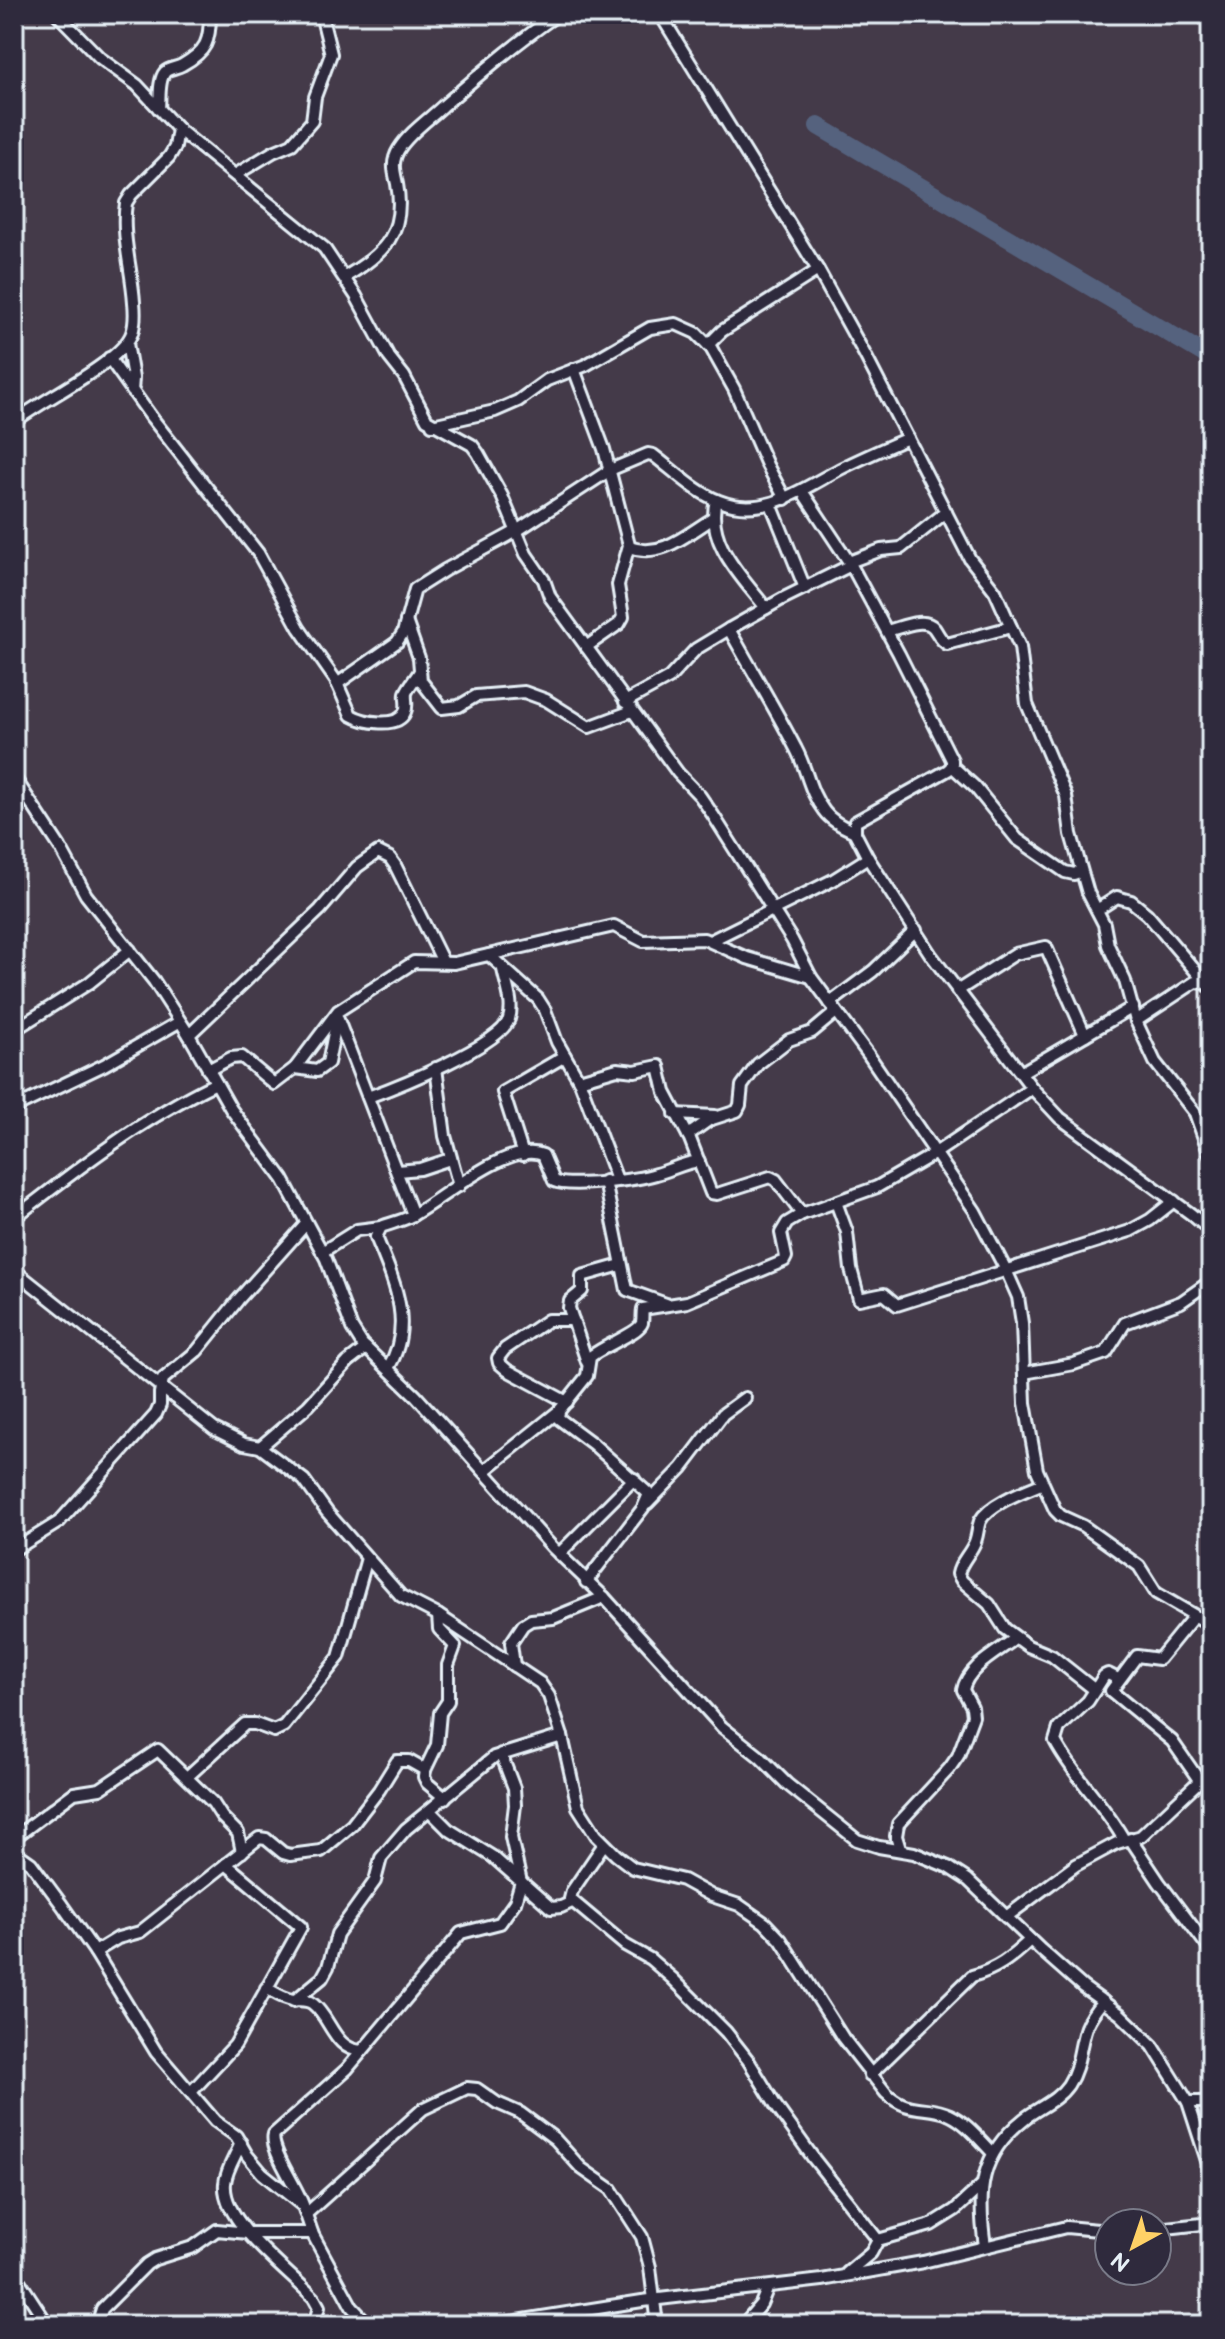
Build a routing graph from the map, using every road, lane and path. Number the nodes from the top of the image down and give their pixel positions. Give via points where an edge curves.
1 (57, 14) edge
2 (210, 14) edge
3 (321, 14) edge
4 (558, 14) edge
5 (660, 14) edge
6 (159, 109) junction
7 (178, 129) junction
8 (235, 175) junction
9 (818, 270) junction
10 (345, 277) junction
11 (127, 343) junction
12 (708, 345) junction
13 (109, 358) junction
14 (574, 369) junction
15 (132, 391) junction
16 (14, 422) edge
17 (432, 425) junction
18 (908, 438) junction
19 (610, 470) junction
20 (802, 491) junction
21 (785, 499) junction
22 (716, 500) junction
23 (771, 504) junction
24 (946, 512) junction
25 (712, 519) junction
26 (515, 532) junction
27 (629, 547) junction
28 (850, 564) junction
29 (805, 588) junction
30 (766, 608) junction
31 (406, 621) junction
32 (1011, 627) junction
33 (729, 629) junction
34 (887, 631) junction
35 (586, 647) junction
36 (420, 671) junction
37 (337, 684) junction
38 (625, 702) junction
39 (632, 711) junction
40 (952, 766) junction
41 (14, 777) edge
42 (855, 832) junction
43 (868, 858) junction
44 (1081, 871) junction
45 (772, 908) junction
46 (1097, 910) junction
47 (916, 930) junction
48 (710, 941) junction
49 (130, 950) junction
50 (489, 955) junction
51 (443, 962) junction
52 (503, 969) junction
53 (811, 977) junction
54 (1209, 986) edge
55 (957, 991) junction
56 (833, 1007) junction
57 (1133, 1007) junction
58 (338, 1014) junction
59 (1136, 1021) junction
60 (179, 1022) junction
61 (14, 1030) edge
62 (189, 1035) junction
63 (1085, 1035) junction
64 (565, 1056) junction
65 (295, 1068) junction
66 (436, 1068) junction
67 (208, 1070) junction
68 (1022, 1072) junction
69 (579, 1080) junction
70 (216, 1083) junction
71 (1032, 1088) junction
72 (368, 1097) junction
73 (14, 1108) edge
74 (675, 1114) junction
75 (721, 1116) junction
76 (688, 1135) junction
77 (934, 1154) junction
78 (523, 1155) junction
79 (1211, 1158) edge
80 (450, 1159) junction
81 (699, 1161) junction
82 (397, 1171) junction
83 (611, 1180) junction
84 (459, 1186) junction
85 (1174, 1201) junction
86 (836, 1202) junction
87 (802, 1214) junction
88 (413, 1215) junction
89 (14, 1218) edge
90 (306, 1224) junction
91 (381, 1227) junction
92 (1211, 1231) edge
93 (322, 1252) junction
94 (621, 1265) junction
95 (14, 1270) edge
96 (1006, 1270) junction
97 (1211, 1281) edge
98 (668, 1305) junction
99 (573, 1320) junction
100 (366, 1348) junction
101 (587, 1362) junction
102 (388, 1368) junction
103 (1024, 1373) junction
104 (161, 1389) junction
105 (745, 1398) dead end
106 (567, 1402) junction
107 (559, 1411) junction
108 (260, 1447) junction
109 (484, 1471) junction
110 (634, 1479) junction
111 (1041, 1484) junction
112 (643, 1508) junction
113 (14, 1550) edge
114 (559, 1554) junction
115 (367, 1558) junction
116 (586, 1582) junction
117 (604, 1597) junction
118 (438, 1615) junction
119 (1194, 1616) junction
120 (1211, 1625) edge
121 (1016, 1638) junction
122 (514, 1666) junction
123 (1118, 1679) junction
124 (1095, 1690) junction
125 (562, 1736) junction
126 (501, 1754) junction
127 (425, 1770) junction
128 (1211, 1770) edge
129 (187, 1777) junction
130 (1199, 1780) junction
131 (445, 1798) junction
132 (430, 1811) junction
133 (14, 1838) edge
134 (1128, 1840) junction
135 (604, 1844) junction
136 (900, 1849) junction
137 (14, 1851) edge
138 (242, 1852) junction
139 (226, 1864) junction
140 (521, 1882) junction
141 (572, 1902) junction
142 (1006, 1917) junction
143 (1030, 1940) junction
144 (1211, 1951) edge
145 (95, 1952) junction
146 (266, 1988) junction
147 (294, 2001) junction
148 (1103, 2001) junction
149 (362, 2051) junction
150 (870, 2075) junction
151 (192, 2091) junction
152 (1211, 2097) edge
153 (1188, 2102) junction
154 (241, 2143) junction
155 (993, 2153) junction
156 (1211, 2173) edge
157 (982, 2185) junction
158 (305, 2210) junction
159 (1211, 2223) edge
160 (1173, 2227) edge
161 (1093, 2230) edge
162 (248, 2233) junction
163 (312, 2233) junction
164 (878, 2240) junction
165 (985, 2246) junction
166 (14, 2273) edge
167 (843, 2276) junction
168 (768, 2287) junction
169 (655, 2300) junction
170 (48, 2325) edge
171 (97, 2325) edge
172 (314, 2325) edge
173 (369, 2325) edge
174 (491, 2325) edge
175 (657, 2325) edge
176 (743, 2325) edge

1 - 6 street
2 - 6 street via 205,47 163,74
3 - 8 street via 331,54 312,121 292,144
4 - 10 street via 422,123 401,146 393,162 398,224 377,255
5 - 9 street
6 - 7 street
7 - 8 street
7 - 11 street via 172,152 126,203 134,304
8 - 10 street via 310,235
9 - 12 street
9 - 18 street
10 - 17 street
11 - 13 street
11 - 15 street
12 - 14 street via 686,327 666,324
12 - 21 street
13 - 15 street
13 - 16 street
14 - 17 street via 495,411
14 - 19 street
15 - 37 street via 258,553
17 - 26 street via 472,445 502,496
18 - 20 street
18 - 24 street
19 - 22 street via 653,455
19 - 26 street
19 - 27 street
20 - 21 street
20 - 28 street
21 - 23 street
22 - 23 street
22 - 25 street
23 - 29 street
24 - 28 street via 901,548 881,550
24 - 32 street
25 - 27 street via 665,548 646,552
25 - 30 street via 726,554
26 - 31 street via 415,589
26 - 35 street via 550,597
27 - 35 street via 618,585 623,617
28 - 29 street
28 - 34 street
29 - 30 street
30 - 33 street
31 - 36 street
31 - 37 street via 397,642
32 - 34 street via 947,644 924,623
32 - 44 street via 1020,647 1027,704 1069,804
33 - 38 street via 696,649 669,678
33 - 42 street via 780,715 824,813
34 - 40 street
35 - 38 street
36 - 37 street via 406,693 404,715 388,722 351,715
36 - 39 street via 422,683 445,709 476,696 515,691 546,700 589,727
38 - 39 street
39 - 45 street via 700,796
40 - 42 street via 859,818
40 - 44 street via 1017,839 1065,872
41 - 49 street via 86,895
42 - 43 street
43 - 45 street
43 - 47 street
44 - 46 street
45 - 48 street
45 - 53 street
46 - 54 street via 1117,897 1140,907
46 - 57 street
47 - 55 street
47 - 56 street
48 - 50 street via 643,941 608,926
48 - 53 street
49 - 60 street
49 - 61 street
50 - 51 street
50 - 52 street
51 - 58 street via 414,962
51 - 62 street via 395,865 378,852
52 - 64 street via 538,999
52 - 66 street via 510,1011 504,1028
53 - 56 street
54 - 59 street via 1195,982
55 - 63 street via 1015,954 1046,947
55 - 68 street
56 - 75 street via 812,1032 789,1040 758,1064 742,1086 739,1108
56 - 77 street
57 - 59 street
57 - 63 street
58 - 65 street
58 - 65 street via 325,1066 317,1071
58 - 72 street
59 - 79 street via 1155,1062 1195,1113
60 - 62 street
60 - 73 street
62 - 67 street
63 - 68 street
64 - 69 street
64 - 78 street via 503,1092
65 - 67 street via 274,1084 242,1057
66 - 72 street
66 - 80 street
67 - 70 street
68 - 71 street
69 - 74 street via 620,1068 658,1066
69 - 83 street
70 - 89 street via 78,1168
70 - 90 street via 283,1179
71 - 77 street
71 - 85 street via 1060,1118
72 - 82 street
74 - 75 street
74 - 76 street
75 - 76 street
76 - 81 street
77 - 86 street via 877,1187
77 - 96 street via 975,1211
78 - 83 street via 543,1155 556,1182
78 - 84 street via 493,1163
80 - 82 street
80 - 84 street
81 - 83 street via 649,1176
81 - 87 street via 713,1194 770,1177
82 - 88 street
83 - 94 street
84 - 88 street
85 - 92 street
85 - 96 street via 1130,1231
86 - 87 street
86 - 96 street via 859,1299 884,1294 897,1305
87 - 98 street via 782,1229 784,1261 717,1291
88 - 91 street
90 - 93 street
90 - 104 street via 197,1351 167,1375
91 - 93 street via 357,1230
91 - 102 street via 376,1237 402,1325 398,1353
93 - 100 street via 352,1328
94 - 98 street via 628,1291
94 - 99 street via 582,1276 582,1291 569,1305
95 - 104 street
96 - 103 street via 1018,1297
97 - 103 street via 1181,1302 1125,1323 1106,1353
98 - 101 street via 643,1309 636,1331 612,1341
99 - 101 street
99 - 106 street via 548,1320 498,1358 507,1370
100 - 102 street
100 - 108 street
101 - 106 street via 587,1376
102 - 109 street
103 - 111 street
104 - 108 street via 214,1429
104 - 113 street via 156,1414 59,1522
105 - 112 street via 727,1409
106 - 107 street
107 - 109 street
107 - 110 street via 561,1422
108 - 115 street via 304,1480
109 - 114 street
110 - 112 street via 648,1492
110 - 114 street
111 - 119 street via 1061,1516 1139,1566 1156,1593
111 - 121 street via 987,1513 958,1572
112 - 116 street
114 - 116 street
115 - 118 street via 401,1596
115 - 129 street via 331,1670 284,1726 274,1731 245,1724
116 - 117 street
117 - 122 street via 523,1625 511,1643
117 - 136 street via 722,1727 787,1784 857,1840
118 - 122 street
118 - 127 street via 439,1629 455,1646 448,1665 448,1701 440,1713 435,1754
119 - 120 street
119 - 123 street via 1159,1659 1137,1656
121 - 124 street via 1052,1656
121 - 136 street via 966,1681 963,1690 973,1716 964,1742 949,1769 898,1824
122 - 125 street via 544,1687
123 - 124 street via 1107,1675
123 - 130 street via 1113,1694 1172,1741
124 - 134 street via 1059,1728 1055,1741
125 - 126 street
125 - 135 street via 578,1807
126 - 131 street
126 - 140 street via 514,1788 511,1837
127 - 131 street via 427,1783
127 - 138 street via 409,1761 395,1762 352,1825 321,1851 283,1853 262,1837
128 - 130 street
129 - 133 street via 155,1751 100,1789 74,1793
129 - 138 street via 238,1833
130 - 134 street via 1141,1836
131 - 132 street
132 - 140 street
132 - 147 street via 381,1858 375,1881 337,1934 322,1978
134 - 142 street via 1076,1865
134 - 144 street
135 - 141 street via 572,1891
135 - 150 street via 633,1868 683,1880 765,1923
136 - 142 street via 948,1867 980,1889
137 - 145 street via 31,1863
138 - 139 street
139 - 145 street via 140,1932
139 - 146 street via 300,1925
140 - 141 street via 551,1908
140 - 149 street via 500,1923 456,1936
141 - 164 street via 650,1959 726,2032
142 - 143 street
143 - 148 street
143 - 150 street via 1010,1960 972,1976
145 - 151 street via 156,2052
146 - 147 street
146 - 151 street via 235,2045
147 - 149 street via 311,2002 331,2032 347,2047
148 - 153 street via 1153,2046
148 - 155 street via 1087,2025 1070,2082
149 - 158 street via 272,2138
150 - 155 street via 907,2107 956,2118
151 - 154 street
152 - 153 street
153 - 156 street
154 - 158 street via 262,2173
154 - 162 street via 224,2187
155 - 157 street
157 - 164 street via 931,2225
157 - 165 street
158 - 163 street
158 - 169 street via 423,2109 474,2087 539,2126 611,2189 642,2237
159 - 160 street
161 - 165 street via 1066,2227
162 - 163 street
162 - 171 street via 217,2230 193,2247 155,2259 102,2309
162 - 172 street via 314,2298 319,2307
163 - 173 street via 352,2307
164 - 167 street via 871,2253
165 - 167 street
166 - 170 street
167 - 168 street
168 - 169 street
168 - 176 street
169 - 174 street
169 - 175 street

